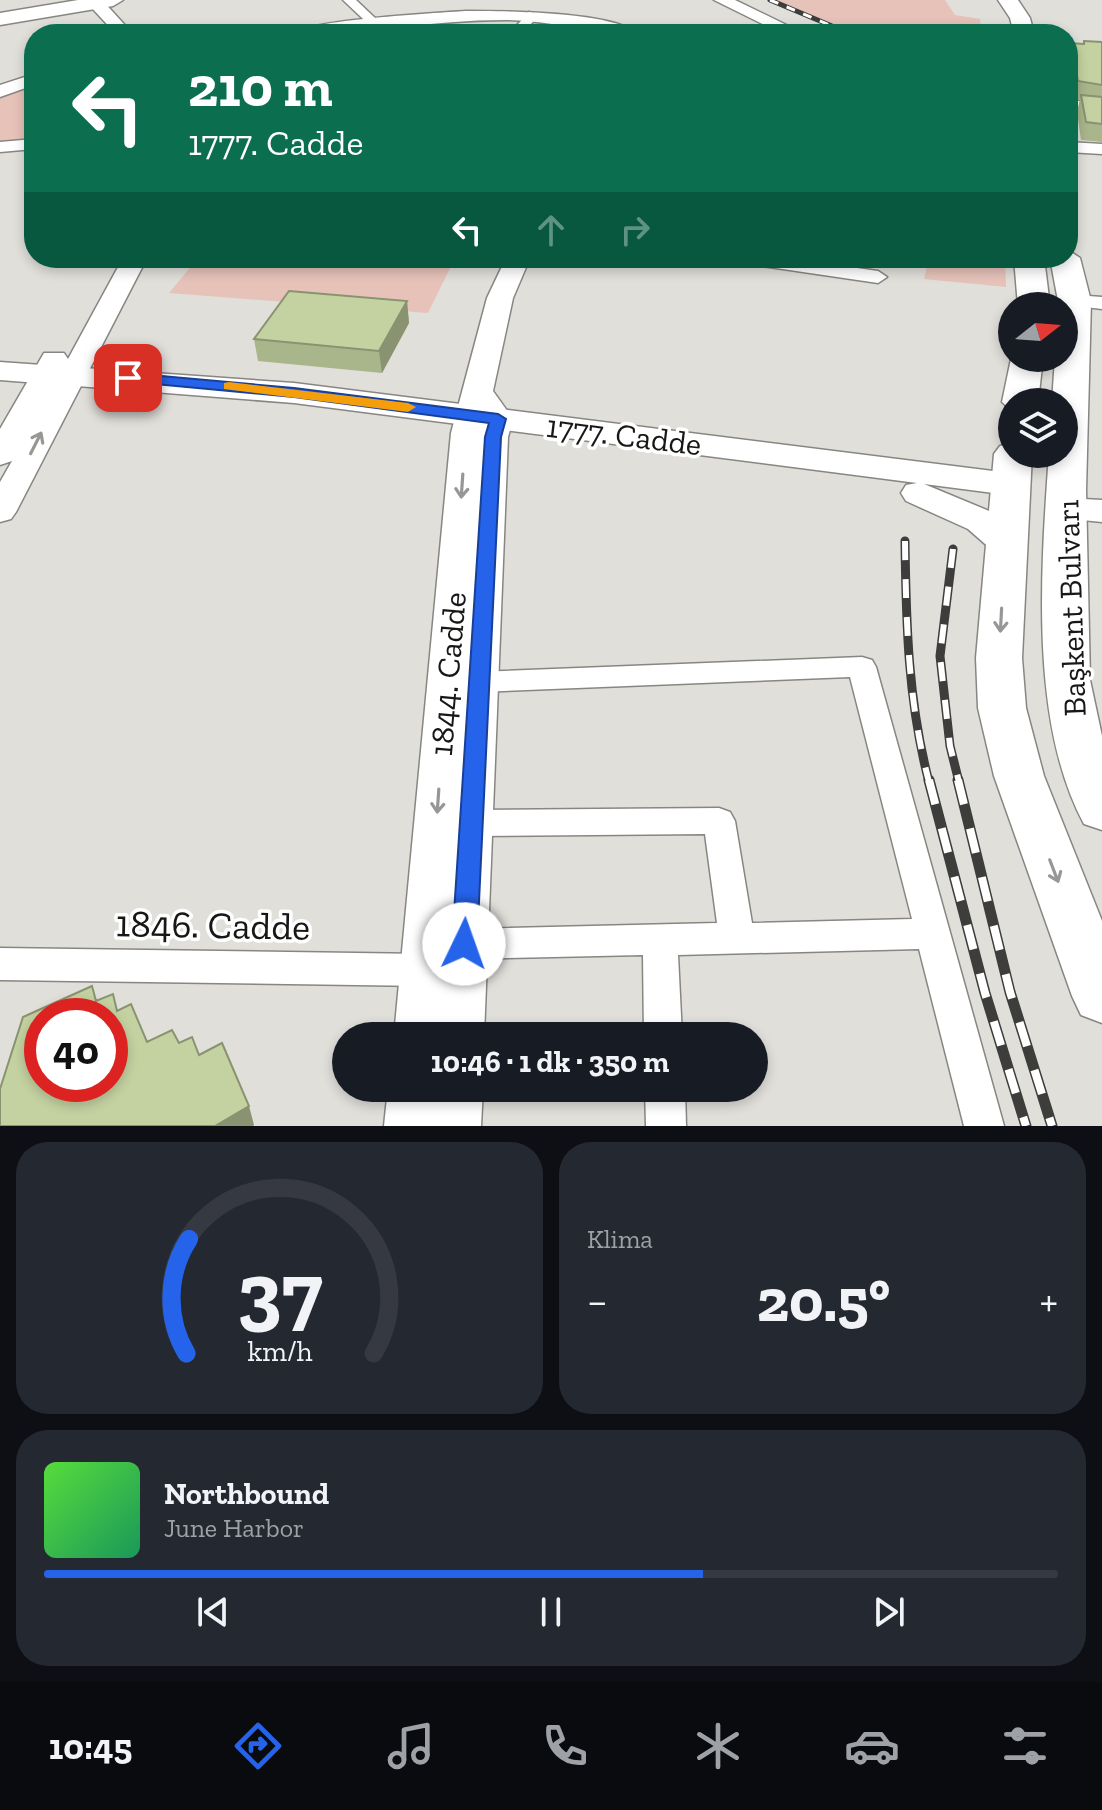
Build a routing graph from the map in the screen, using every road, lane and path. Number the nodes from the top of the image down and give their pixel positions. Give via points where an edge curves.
1 (349, 0) edge
2 (722, 0) edge
3 (741, 0) edge
4 (1008, 0) edge
5 (91, 2) edge
6 (531, 10) edge
7 (0, 12) edge
8 (0, 19) edge
9 (102, 24) edge
10 (114, 24) edge
11 (375, 24) edge
12 (420, 24) edge
13 (592, 24) edge
14 (775, 24) edge
15 (793, 24) edge
16 (1022, 24) edge
17 (24, 83) edge
18 (0, 91) edge
19 (1078, 105) edge
20 (1102, 107) edge
21 (24, 145) edge
22 (0, 147) edge
23 (1078, 148) edge
24 (1102, 149) edge
25 (108, 268) edge
26 (128, 268) edge
27 (514, 268) edge
28 (816, 268) edge
29 (1030, 268) edge
30 (1070, 268) edge
31 (878, 277) dead end
32 (1033, 292) edge
33 (1088, 302) edge
34 (0, 371) edge
35 (55, 381) junction
36 (0, 386) edge
37 (1076, 388) edge
38 (482, 419) junction
39 (1078, 449) edge
40 (0, 456) edge
41 (1075, 468) edge
42 (1102, 472) edge
43 (1008, 496) edge
44 (1084, 501) edge
45 (0, 512) edge
46 (479, 682) junction
47 (1102, 810) edge
48 (471, 823) junction
49 (933, 934) junction
50 (737, 938) junction
51 (660, 940) junction
52 (451, 962) junction
53 (1, 966) edge
54 (1102, 996) edge
55 (425, 1022) edge
56 (457, 1022) edge
57 (663, 1022) edge
58 (413, 1102) edge
59 (456, 1102) edge
60 (665, 1102) edge
61 (410, 1126) edge
62 (455, 1126) edge
63 (666, 1126) edge
64 (984, 1126) edge

1 - 11 street
2 - 14 street
3 - 15 street
4 - 16 main road
5 - 7 main road
5 - 8 main road
5 - 9 street
5 - 10 street
6 - 12 street
6 - 13 street
17 - 18 street
19 - 20 street
21 - 22 street
23 - 24 street
25 - 35 street
26 - 35 street
27 - 38 street via 500,298
28 - 31 street
29 - 32 main road
30 - 33 main road, Başkent Bulvarı
33 - 37 main road, Başkent Bulvarı
34 - 35 main road, 1777. Cadde
35 - 36 main road, 1777. Cadde
35 - 38 main road, 1777. Cadde via 226,401
35 - 40 street
45 -> 35 street
38 - 43 main road, 1777. Cadde
38 - 43 main road, 1777. Cadde via 919,493 981,521
38 - 46 street, 1844. Cadde
38 -> 52 street, 1844. Cadde
39 - 42 main road
41 - 44 main road, Başkent Bulvarı
43 - 44 main road
43 -> 54 main road, Başkent Bulvarı via 999,683 1008,739
44 - 47 main road, Başkent Bulvarı via 1069,703
46 - 48 street, 1844. Cadde
46 - 49 street via 862,667
48 - 50 street via 719,821
48 - 52 street, 1844. Cadde
49 - 50 street, 1846. Cadde
49 - 64 street
50 - 51 street, 1846. Cadde
51 - 52 street, 1846. Cadde
51 - 57 street
52 - 53 street, 1846. Cadde
52 - 55 street, 1844. Cadde
52 - 56 street, 1844. Cadde
58 - 61 street
59 - 62 street
60 - 63 street

